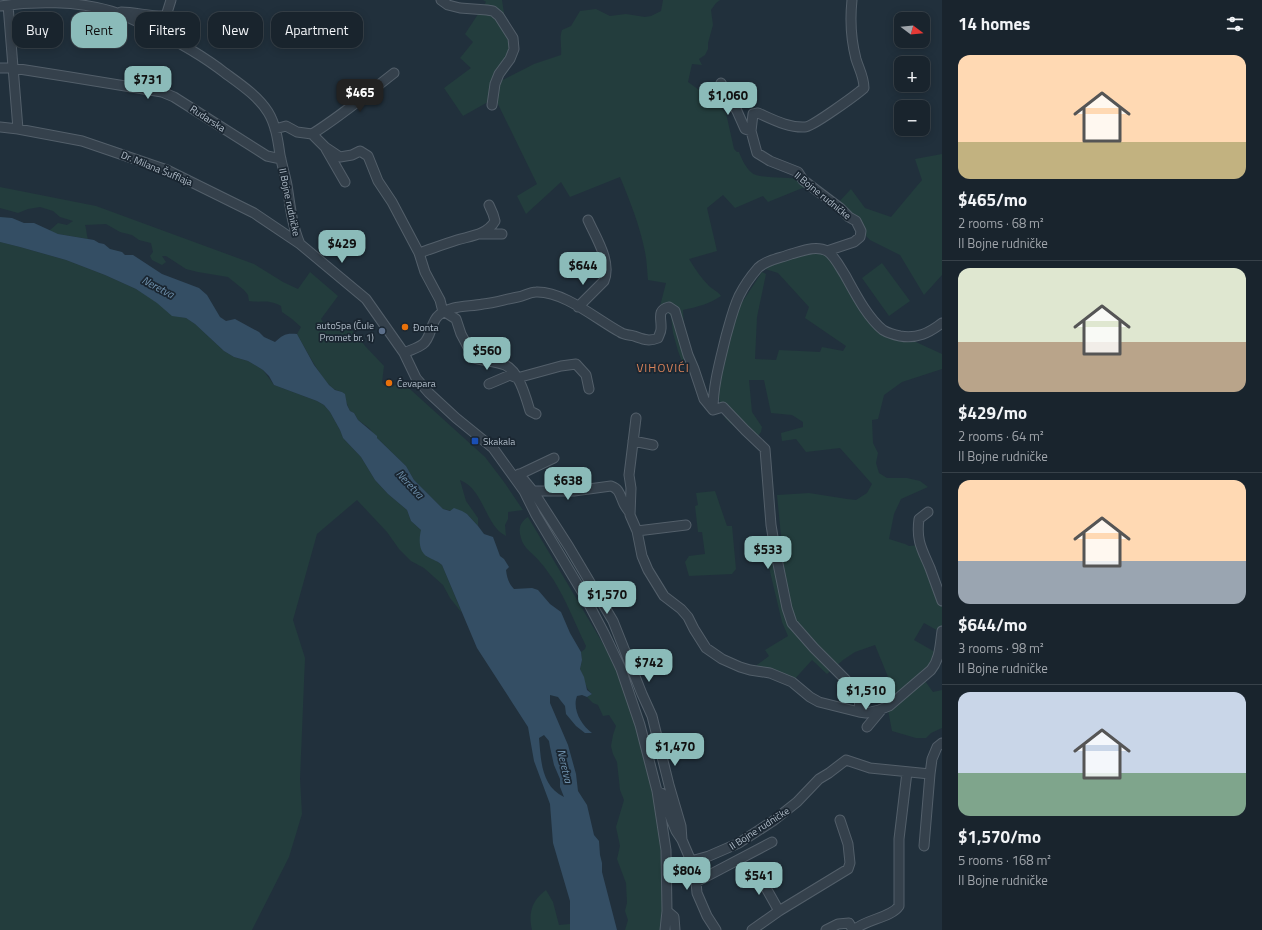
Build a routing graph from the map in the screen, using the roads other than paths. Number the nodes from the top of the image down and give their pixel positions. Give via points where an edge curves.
1 (95, 0) edge
2 (171, 0) edge
3 (441, 0) edge
4 (852, 0) edge
5 (29, 2) edge
6 (4, 6) edge
7 (100, 8) junction
8 (112, 11) junction
9 (0, 68) edge
10 (13, 68) junction
11 (394, 73) dead end
12 (721, 83) dead end
13 (492, 105) dead end
14 (0, 127) edge
15 (18, 129) junction
16 (275, 130) junction
17 (751, 131) junction
18 (312, 134) junction
19 (325, 147) junction
20 (281, 159) junction
21 (345, 182) dead end
22 (489, 205) dead end
23 (588, 220) dead end
24 (502, 234) dead end
25 (476, 235) junction
26 (300, 244) junction
27 (827, 251) junction
28 (419, 254) junction
29 (578, 307) junction
30 (444, 312) junction
31 (942, 324) edge
32 (404, 353) junction
33 (518, 378) junction
34 (489, 384) dead end
35 (589, 389) dead end
36 (713, 410) junction
37 (536, 414) dead end
38 (636, 418) dead end
39 (633, 441) junction
40 (653, 445) dead end
41 (554, 458) dead end
42 (516, 476) junction
43 (528, 491) junction
44 (928, 512) dead end
45 (630, 514) junction
46 (686, 525) dead end
47 (637, 531) junction
48 (942, 601) edge
49 (942, 631) edge
50 (939, 665) edge
51 (882, 709) junction
52 (859, 712) junction
53 (867, 727) dead end
54 (942, 743) edge
55 (658, 744) junction
56 (647, 751) junction
57 (907, 772) junction
58 (930, 774) junction
59 (657, 791) junction
60 (840, 820) dead end
61 (682, 840) junction
62 (772, 842) dead end
63 (924, 846) dead end
64 (690, 861) junction
65 (758, 872) dead end
66 (696, 882) junction
67 (667, 911) junction
68 (779, 911) junction
69 (870, 926) edge
70 (665, 930) edge
71 (675, 930) edge
72 (716, 930) edge
73 (752, 930) edge
74 (826, 930) edge
75 (854, 930) edge

1 - 7 street
2 - 8 street via 166,16
3 - 13 street via 460,8 493,11 513,38 514,49 495,84
4 - 17 street via 853,46 864,80 864,88 806,128 788,126 758,113 753,114
5 - 6 street
5 - 7 street
6 - 10 street
7 - 8 street
8 - 16 street, II Bojne rudničke via 177,41 207,59 258,100
9 - 10 street, Rudarska
10 - 15 street
10 - 20 street, Rudarska via 162,92 267,156
11 - 18 street
12 - 17 street via 746,129
14 - 15 street, Dr. Milana Šufflaja
15 - 26 street, Dr. Milana Šufflaja via 82,141 167,170 254,213
16 - 18 street via 286,126 297,132
16 - 20 street, II Bojne rudničke
17 - 27 street, II Bojne rudničke via 757,153 770,162 798,172 803,180 856,221 861,231 860,237 854,242
18 - 19 street
19 - 21 street
19 - 28 street via 340,157 360,151 368,156 378,181
20 - 26 street, II Bojne rudničke via 295,232
22 - 25 street via 495,221 492,226
23 - 29 street via 603,253 607,267 606,276
24 - 25 street
25 - 28 street
26 - 32 street, II Bojne rudničke via 366,299
27 - 31 street via 855,294 884,330 908,338 928,333
27 - 36 street, II Bojne rudničke via 808,250 772,260 759,267 744,287 731,315 722,350 713,393
28 - 30 street
29 - 30 street via 557,296 534,292 482,304 460,306
29 - 36 street via 621,333 652,341 658,338 661,331 661,312 664,308 669,307 675,311 704,399
30 - 32 street via 437,316 423,344
30 - 33 street via 456,319 474,358 507,366
32 - 42 street, II Bojne rudničke via 416,378 429,393 493,448
33 - 34 street via 510,375
33 - 35 street via 576,364 586,375
33 - 37 street via 530,411
36 - 52 street via 723,407 765,449 771,525 792,624 860,696
38 - 39 street
39 - 40 street
39 - 45 street via 629,475
41 - 42 street
42 - 43 street, II Bojne rudničke
43 - 45 street via 574,491 611,486 620,492
43 - 55 street via 569,547 613,621 652,716
43 - 56 street, II Bojne rudničke via 536,515 584,596 621,669
44 - 48 street via 919,519 917,530 920,546
45 - 47 street
46 - 47 street
47 - 52 street via 648,570 664,596 688,617 706,648 740,667 770,673 792,682 819,702
49 - 50 street
50 - 51 street
51 - 52 street
51 - 53 street
54 - 58 street via 937,747 932,759
55 - 56 street
55 - 61 street via 681,826
56 - 59 street, II Bojne rudničke
57 - 58 street, II Bojne rudničke
57 - 64 street, II Bojne rudničke via 870,768 846,760 819,779 797,802 773,821 739,843
57 - 69 street via 899,839 899,906 896,911
58 - 63 street
59 - 61 street, II Bojne rudničke via 663,794 671,819
59 - 67 street, II Bojne rudničke via 666,850
60 - 68 street via 848,844 848,869
61 - 64 street
62 - 66 street, II Bojne rudničke
64 - 66 street
65 - 68 street
66 - 72 street via 697,893
67 - 70 street, II Bojne rudničke
67 - 71 street, II Bojne rudničke via 674,917
68 - 73 street
69 - 75 street via 858,926
74 - 75 street via 838,924 849,923

